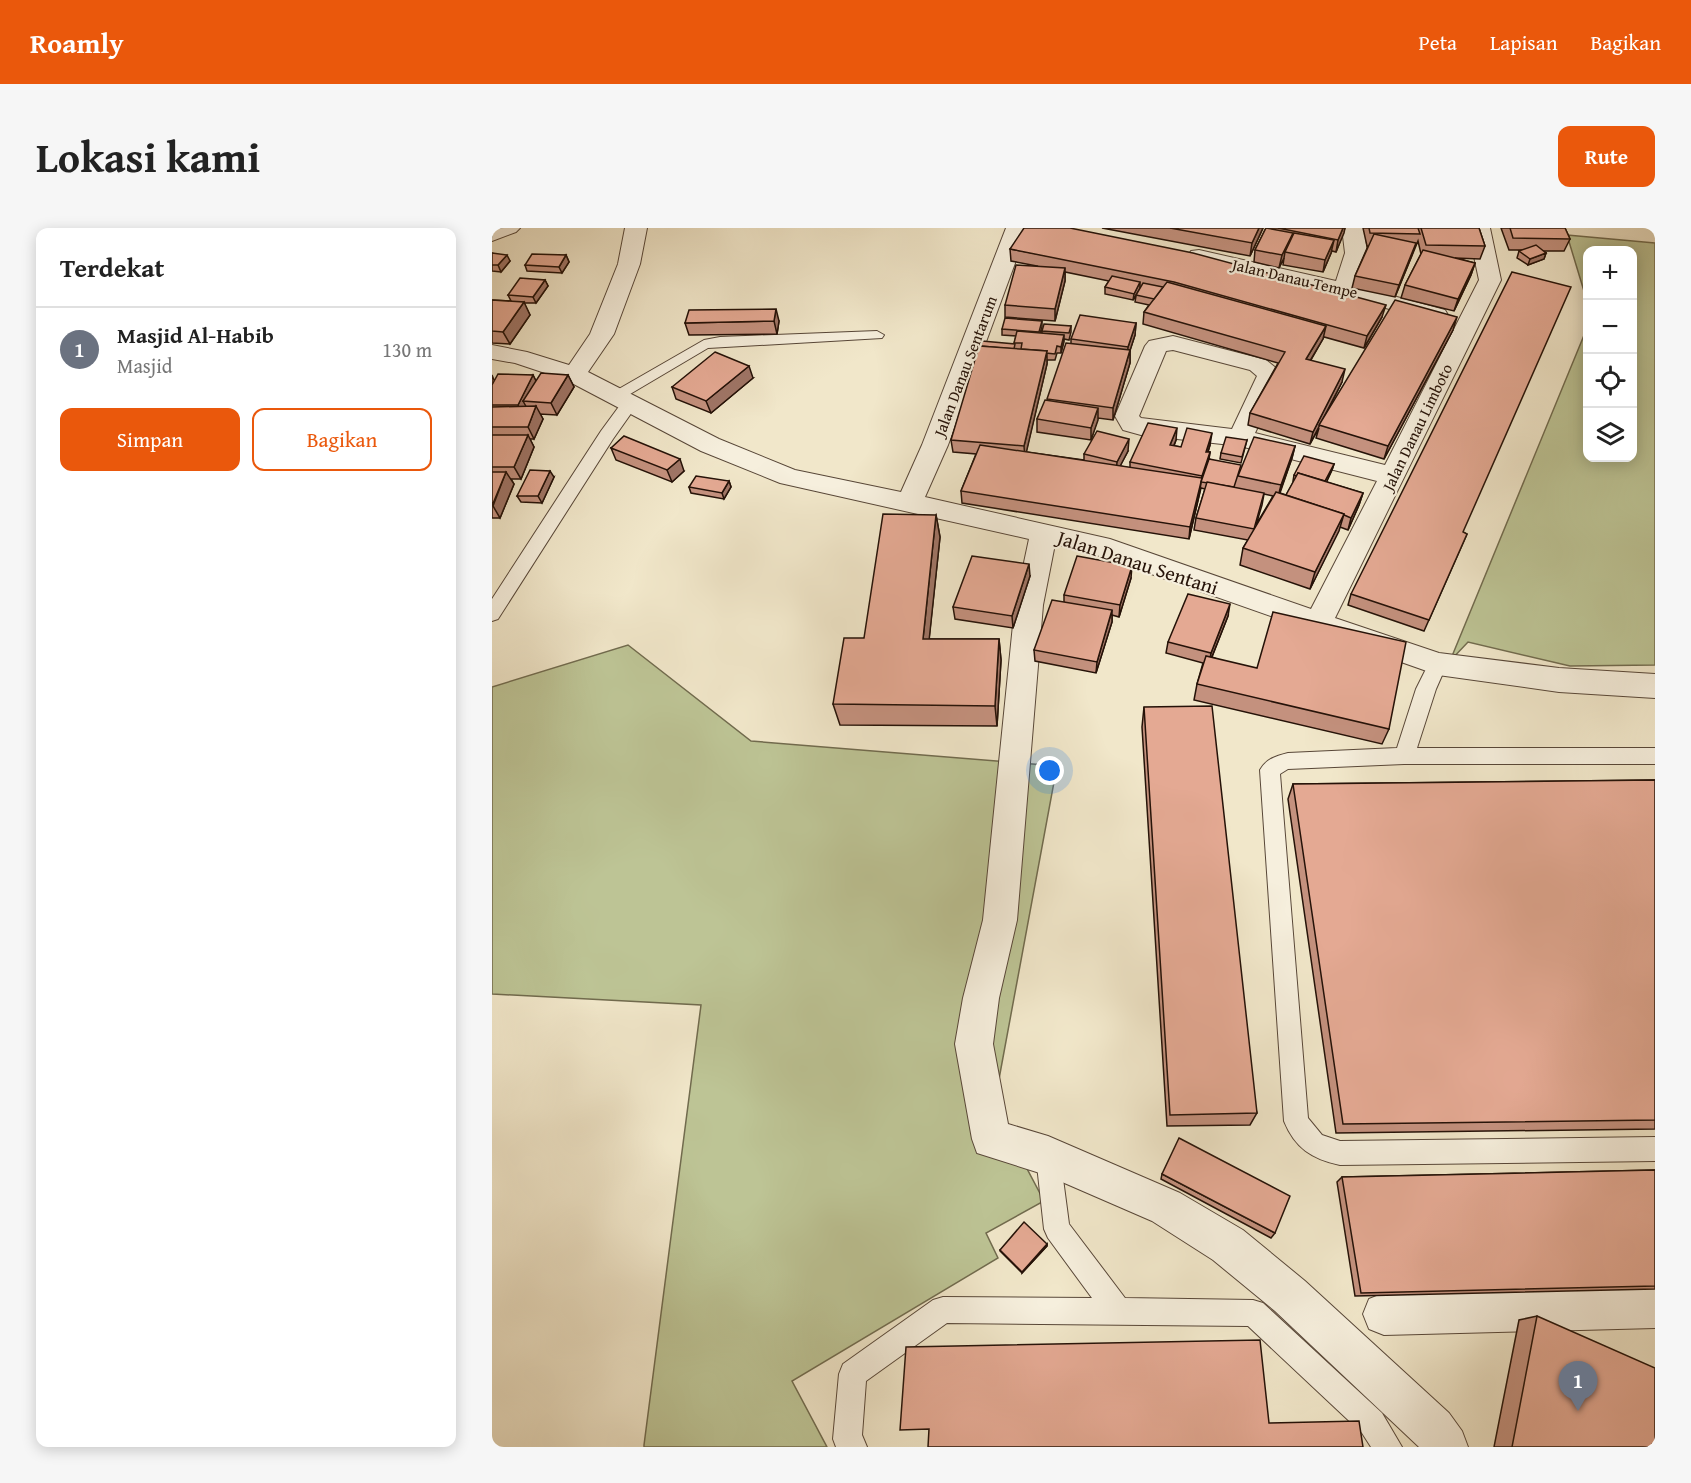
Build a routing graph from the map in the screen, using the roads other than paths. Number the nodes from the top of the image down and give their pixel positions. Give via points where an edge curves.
1 (509, 228) edge
2 (636, 228) edge
3 (1017, 228) edge
4 (1353, 228) edge
5 (1479, 228) edge
6 (492, 235) edge
7 (1183, 252) edge
8 (1343, 289) junction
9 (1467, 323) junction
10 (877, 334) dead end
11 (492, 352) edge
12 (574, 375) junction
13 (622, 401) junction
14 (1240, 438) junction
15 (1393, 476) junction
16 (909, 503) junction
17 (1044, 532) junction
18 (492, 614) edge
19 (1319, 622) junction
20 (1438, 664) junction
21 (1655, 686) edge
22 (1404, 756) junction
23 (1655, 756) edge
24 (1655, 1149) edge
25 (1048, 1156) junction
26 (1655, 1307) edge
27 (1119, 1312) junction
28 (1384, 1314) dead end
29 (853, 1447) edge
30 (1388, 1447) edge
31 (1446, 1447) edge

1 - 6 street
2 - 12 street via 629,264 602,334
3 - 16 street, Jalan Danau Sentarum
4 - 8 street via 1357,258
5 - 9 street, Jalan Danau Limboto via 1490,280
7 - 8 street, Jalan Danau Tempe
8 - 9 street, Jalan Danau Tempe
9 - 15 street, Jalan Danau Limboto
10 - 13 lane via 704,344
11 - 12 street, Jalan Danau Sentani
12 - 13 street, Jalan Danau Sentani
13 - 16 street, Jalan Danau Sentani via 710,445 789,477
13 - 18 lane via 607,435
14 - 14 street via 1132,424 1127,416 1157,346 1173,343 1258,365 1268,373
14 - 15 street
15 - 19 street, Jalan Danau Limboto
16 - 17 street, Jalan Danau Sentani
17 - 19 street, Jalan Danau Sentani via 1110,549
17 - 25 street via 1029,605 1000,920 974,1044 991,1139
19 - 20 street, Jalan Danau Sentani
20 - 21 street, Jalan Danau Sentani via 1559,680
20 - 22 lane
22 - 23 lane
22 - 24 lane via 1288,761 1270,770 1296,1121 1304,1136 1321,1149 1340,1153
25 - 27 lane via 1057,1229
25 - 31 street via 1166,1207 1228,1245 1290,1296 1433,1429
26 - 28 street
27 - 29 lane via 943,1310 853,1374 847,1439
27 - 30 lane via 1253,1313 1372,1423

